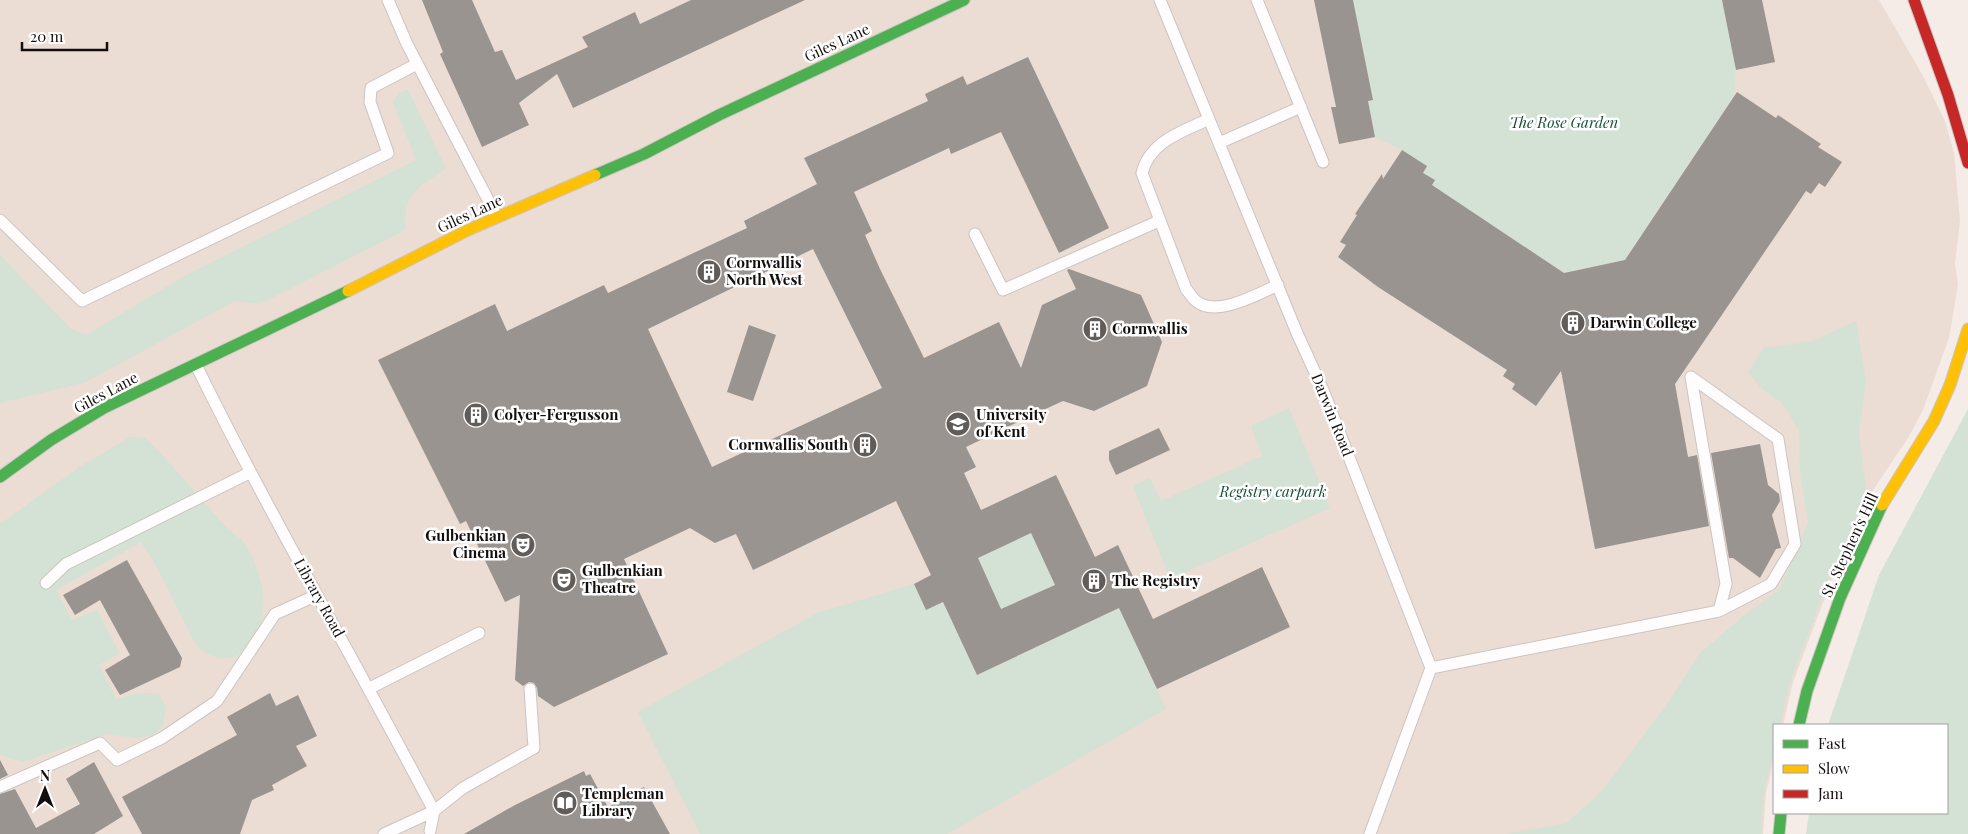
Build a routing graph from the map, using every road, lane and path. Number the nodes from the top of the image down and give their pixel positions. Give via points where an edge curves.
1 (388, 0) edge
2 (964, 0) edge
3 (1160, 0) edge
4 (1257, 0) edge
5 (1914, 0) edge
6 (417, 64) junction
7 (1301, 107) junction
8 (1209, 119) junction
9 (1219, 143) junction
10 (1322, 162) dead end
11 (1968, 163) edge
12 (497, 217) junction
13 (0, 220) edge
14 (1159, 221) junction
15 (975, 234) dead end
16 (1278, 285) junction
17 (1968, 329) edge
18 (196, 365) junction
19 (249, 473) junction
20 (0, 476) edge
21 (46, 583) dead end
22 (317, 595) junction
23 (1719, 611) junction
24 (479, 633) dead end
25 (1431, 668) junction
26 (370, 688) junction
27 (530, 689) dead end
28 (1799, 724) edge
29 (0, 787) edge
30 (434, 811) junction
31 (1781, 814) edge
32 (430, 831) dead end
33 (384, 834) edge
34 (1370, 834) edge
35 (1779, 834) edge

1 - 6 lane
2 - 12 street, Giles Lane via 644,154
3 - 8 lane, Darwin Road
4 - 7 lane
5 - 11 street
6 - 12 lane
6 - 13 lane via 372,88 370,102 388,153 82,301
7 - 9 lane
7 - 10 lane
8 - 9 lane, Darwin Road
8 - 14 lane via 1163,142 1144,164 1143,181
9 - 16 lane, Darwin Road
12 - 18 street, Giles Lane
14 - 15 lane via 1003,290
14 - 16 lane via 1186,289 1196,302 1210,307 1226,306
16 - 25 lane, Darwin Road via 1323,390
17 - 28 street, St. Stephen's Hill via 1950,385 1934,421 1880,510 1840,598 1807,691
18 - 19 lane, Library Road
18 - 20 street, Giles Lane via 104,408
19 - 21 lane via 66,564
19 - 22 lane, Library Road
22 - 26 lane, Library Road
22 - 29 lane via 275,614 217,701 162,738 117,760 100,743
23 - 23 lane via 1770,584 1794,544 1778,439 1691,377 1726,584
23 - 25 lane
24 - 26 lane
25 - 34 lane
26 - 30 lane, Library Road
27 - 30 lane via 534,748 463,788
30 - 32 lane
30 - 33 lane
31 - 35 street

